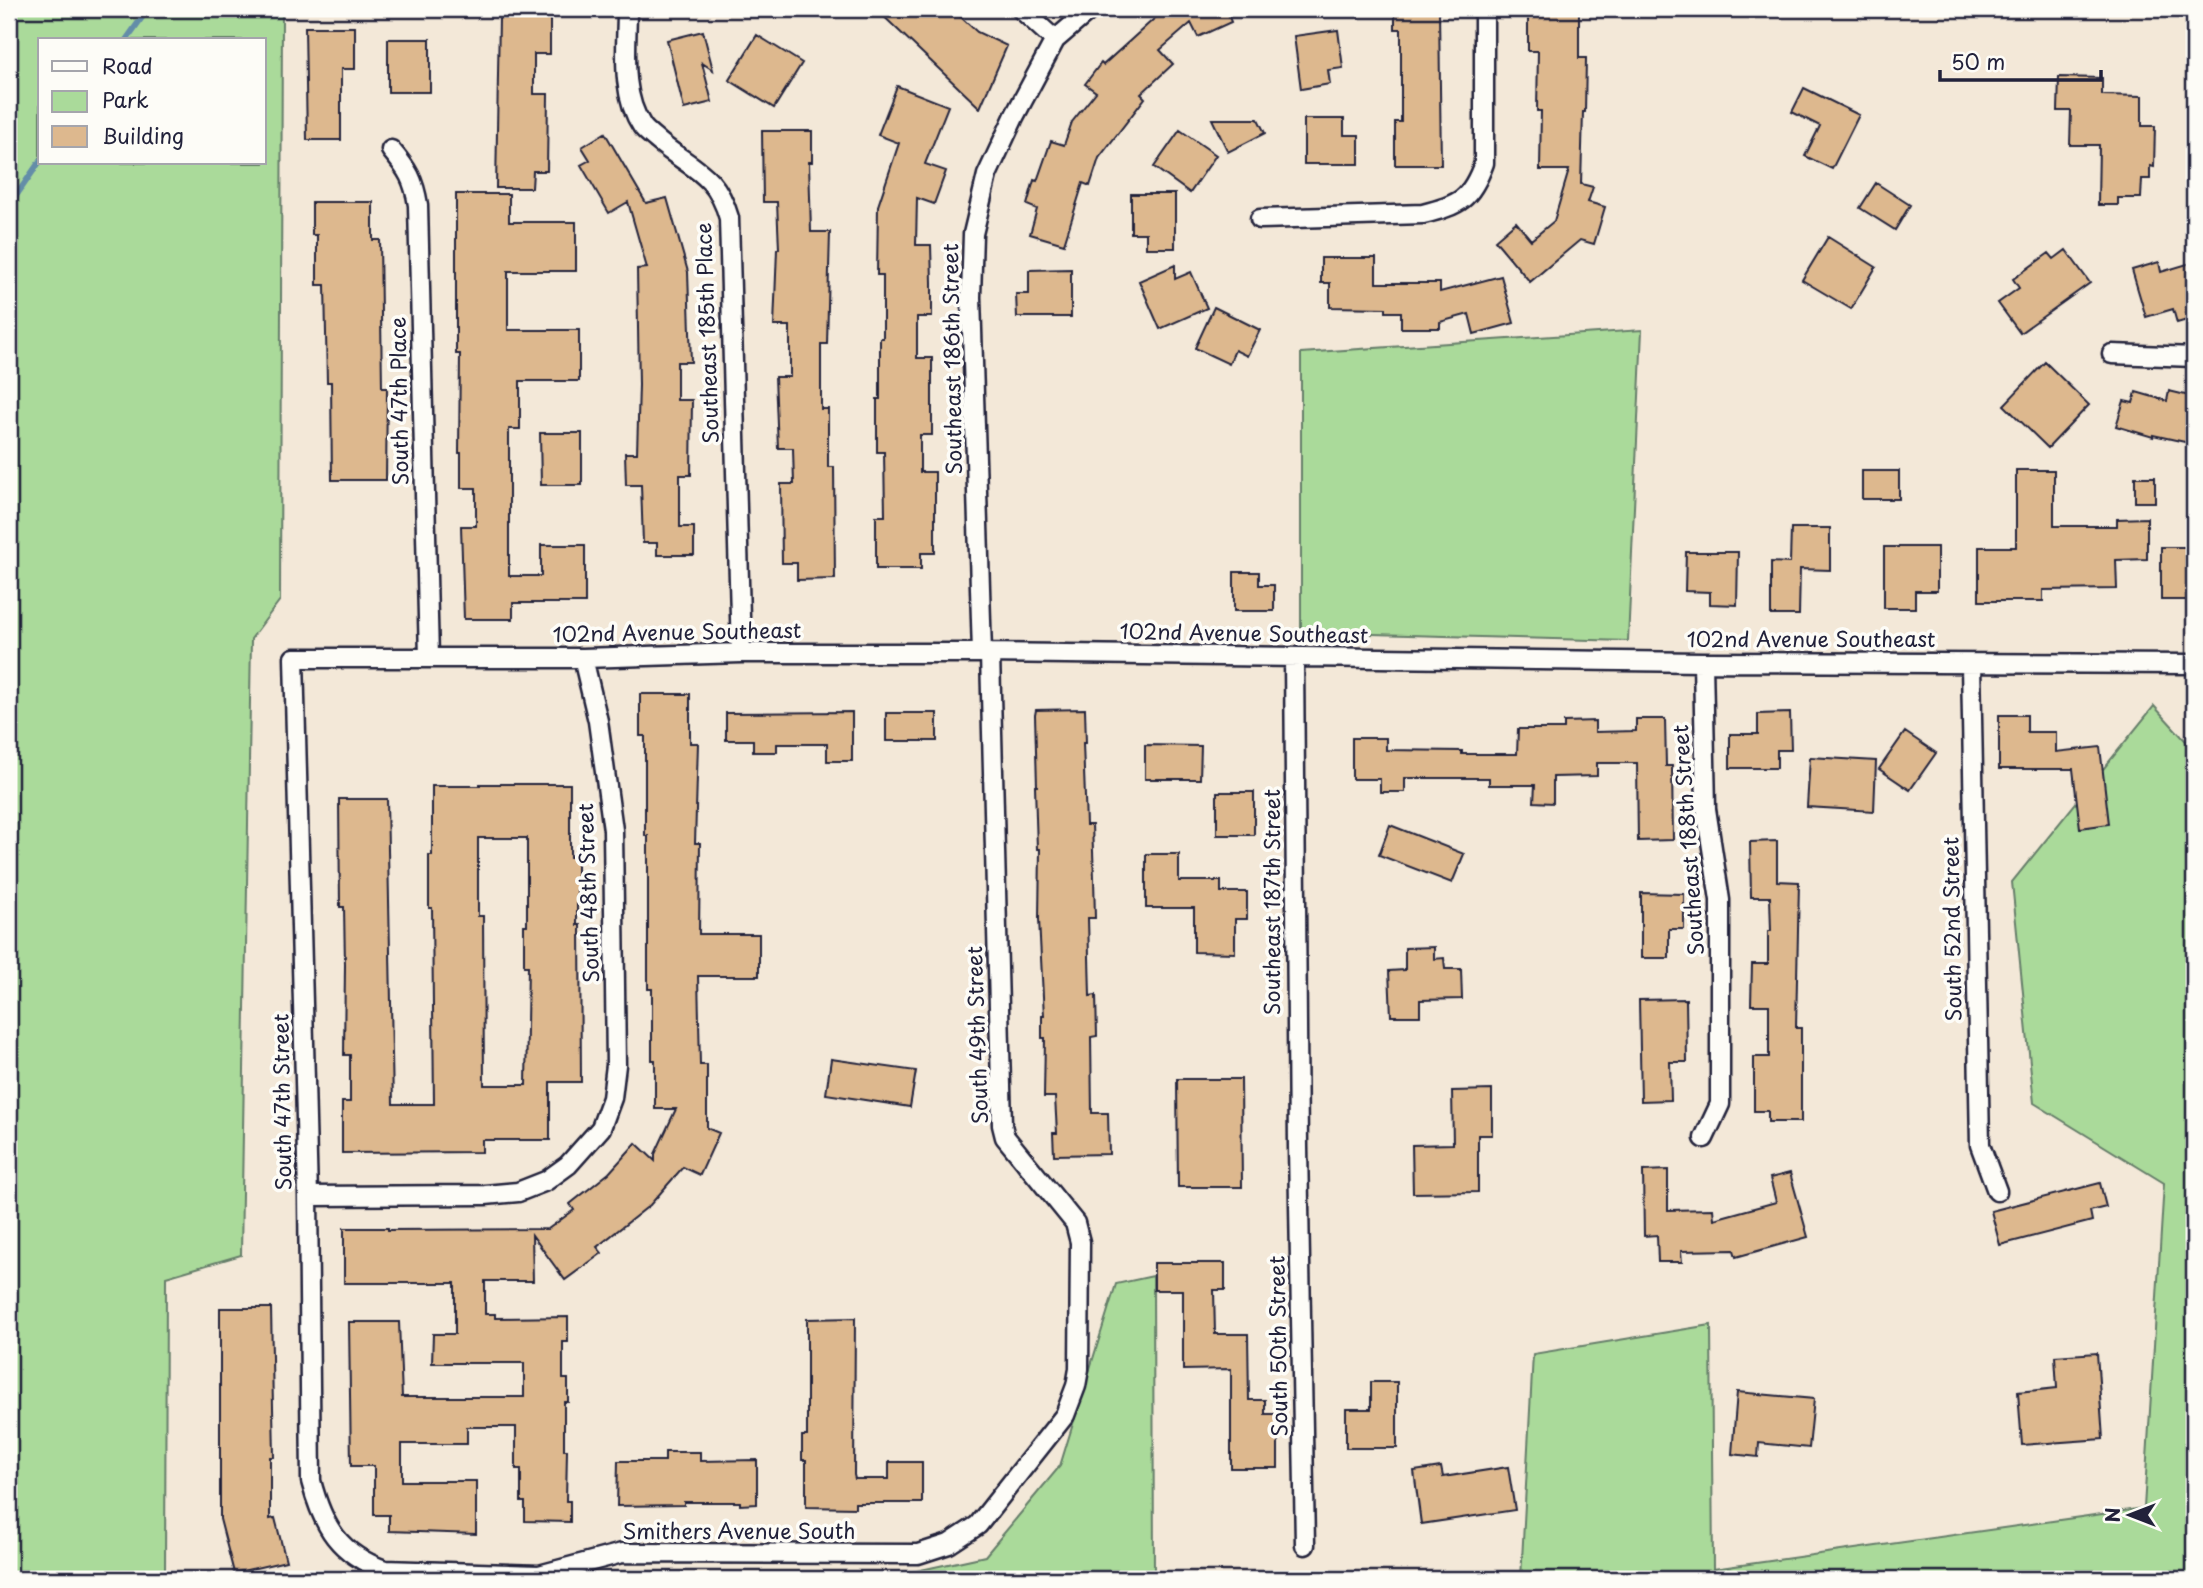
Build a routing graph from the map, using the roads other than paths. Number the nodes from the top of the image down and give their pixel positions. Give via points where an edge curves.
1 (627, 9) edge
2 (1021, 9) edge
3 (1091, 9) edge
4 (1484, 9) edge
5 (1055, 40) junction
6 (391, 150) dead end
7 (1260, 219) dead end
8 (2112, 354) dead end
9 (2194, 357) edge
10 (741, 653) junction
11 (986, 653) junction
12 (1294, 657) junction
13 (294, 658) joint
14 (429, 658) junction
15 (583, 659) junction
16 (1703, 662) junction
17 (1971, 664) junction
18 (2194, 664) edge
19 (1704, 1138) dead end
20 (1297, 1147) joint
21 (1997, 1191) dead end
22 (308, 1196) junction
23 (978, 1525) joint
24 (337, 1538) joint
25 (1305, 1545) dead end

1 - 10 street, Southeast 185th Place via 627,74 632,104 643,128 708,177 723,198 729,218
2 - 5 street
3 - 5 street
4 - 7 street via 1484,163 1475,187 1464,198 1423,214
5 - 11 street, Southeast 186th Street via 987,175 973,234 971,297
6 - 14 street, South 47th Place via 414,183 418,205
8 - 9 street
10 - 11 street, 102nd Avenue Southeast
10 - 15 street, 102nd Avenue Southeast
11 - 12 street, 102nd Avenue Southeast
11 - 23 street, South 49th Street via 1002,1125 1004,1137 1074,1223 1080,1241 1079,1369 1065,1415
12 - 16 street, 102nd Avenue Southeast
12 - 20 street, Southeast 187th Street
13 - 14 street, 102nd Avenue Southeast
13 - 22 street, South 47th Street
14 - 15 street, 102nd Avenue Southeast
15 - 22 street, South 48th Street via 598,721 613,830 616,1065 612,1098 601,1128 568,1165 546,1181 517,1192
16 - 17 street, 102nd Avenue Southeast
16 - 19 street, Southeast 188th Street via 1706,809 1720,900 1720,1104
17 - 18 street, 102nd Avenue Southeast
17 - 21 street, South 52nd Street via 1980,1145
20 - 25 street, South 50th Street
22 - 24 street, South 47th Street via 311,1481 318,1508
23 - 24 street, Smithers Avenue South via 949,1544 918,1554 622,1553 539,1575 385,1570 364,1563

